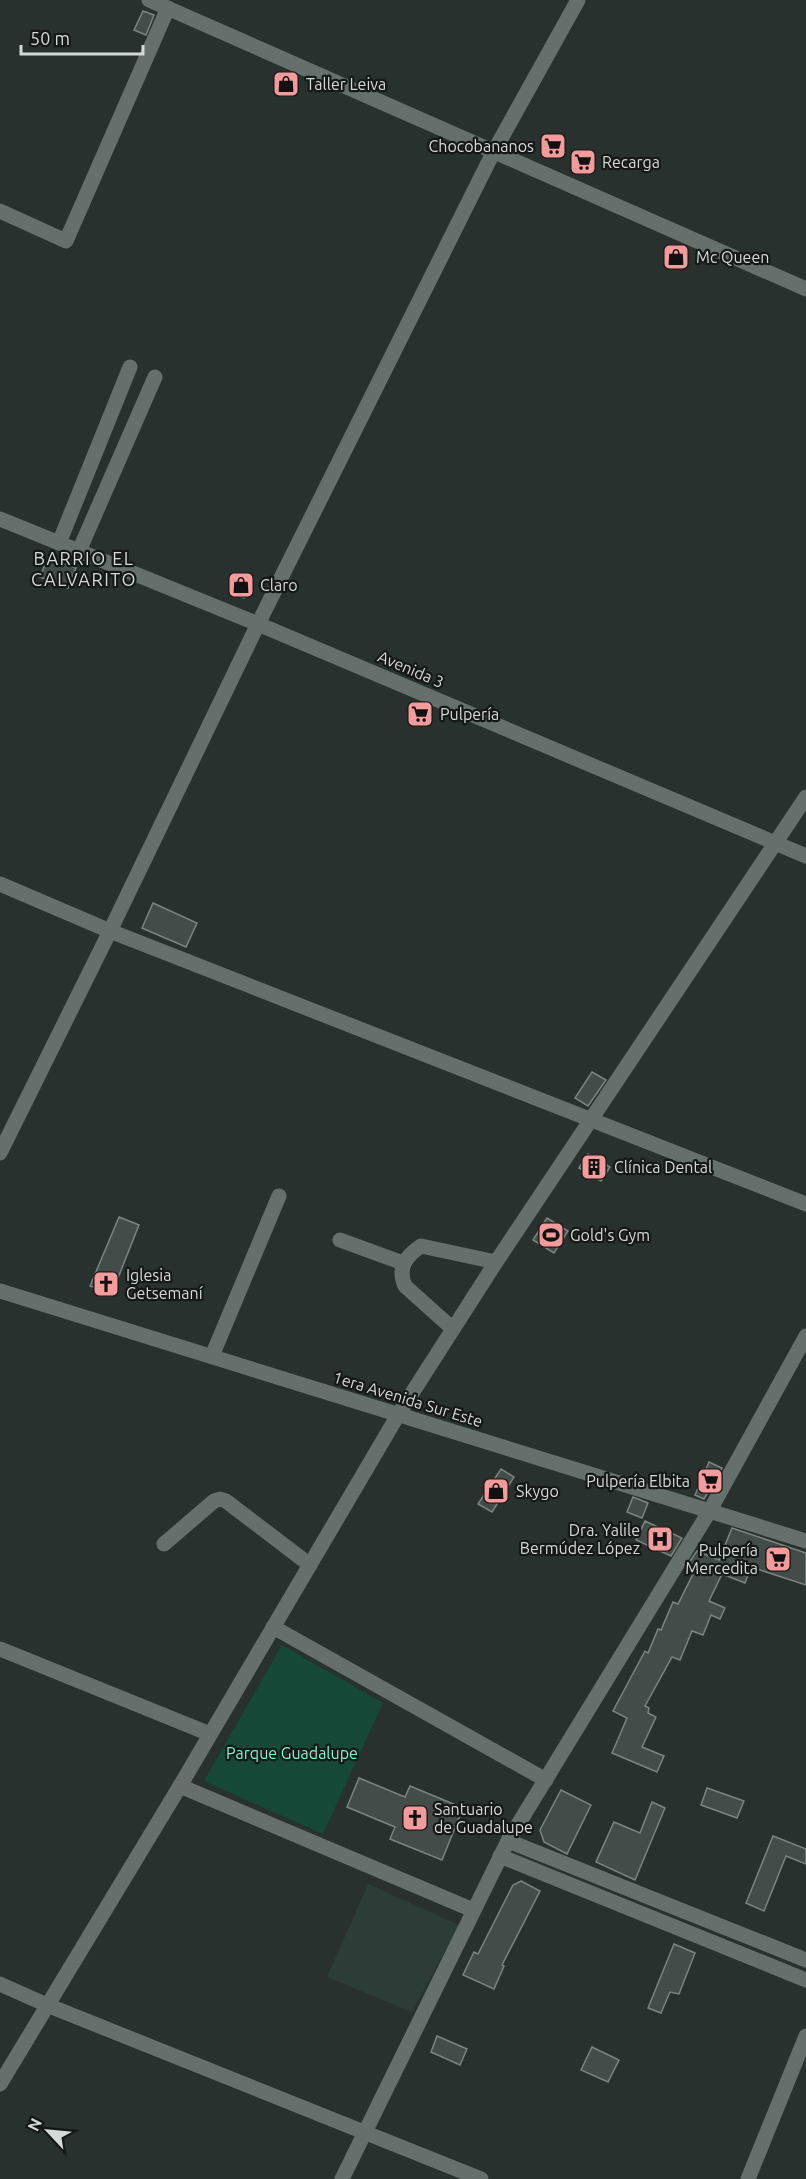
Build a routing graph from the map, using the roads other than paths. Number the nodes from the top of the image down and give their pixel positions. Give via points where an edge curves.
1 (148, 0) edge
2 (578, 0) edge
3 (168, 8) junction
4 (493, 153) junction
5 (0, 211) edge
6 (806, 289) edge
7 (130, 367) dead end
8 (155, 377) dead end
9 (0, 519) edge
10 (59, 543) junction
11 (79, 551) junction
12 (258, 624) junction
13 (806, 797) edge
14 (776, 844) junction
15 (806, 856) edge
16 (0, 884) edge
17 (110, 932) junction
18 (591, 1119) junction
19 (0, 1153) edge
20 (279, 1196) dead end
21 (806, 1204) edge
22 (340, 1240) dead end
23 (495, 1262) junction
24 (403, 1263) junction
25 (0, 1291) edge
26 (453, 1329) junction
27 (806, 1336) edge
28 (212, 1356) junction
29 (398, 1415) junction
30 (709, 1512) junction
31 (806, 1541) edge
32 (164, 1544) dead end
33 (310, 1565) junction
34 (273, 1627) junction
35 (0, 1649) edge
36 (210, 1734) junction
37 (546, 1780) junction
38 (180, 1786) junction
39 (508, 1841) junction
40 (500, 1856) junction
41 (473, 1910) junction
42 (806, 1960) edge
43 (806, 1980) edge
44 (0, 1984) edge
45 (47, 2005) junction
46 (806, 2036) edge
47 (0, 2084) edge
48 (365, 2133) junction
49 (342, 2179) edge
50 (482, 2179) edge
51 (748, 2179) edge

1 - 3 street
2 - 4 street
3 - 4 street
3 - 5 street via 66,241
4 - 6 street
4 - 12 street
7 - 10 street
8 - 11 street
9 - 10 street, Avenida 3
10 - 11 street, Avenida 3
11 - 12 street, Avenida 3
12 - 14 street, Avenida 3
12 - 17 street
13 - 14 street
14 - 15 street, Avenida 3
14 - 18 street
16 - 17 street
17 - 18 street
17 - 19 street
18 - 21 street
18 - 23 street
20 - 28 street
22 - 24 street
23 - 24 street via 421,1246
23 - 26 street
24 - 26 street via 401,1277 405,1286
25 - 28 street, 1era Avenida Sur Este
26 - 29 street
27 - 30 street
28 - 29 street, 1era Avenida Sur Este
29 - 30 street, 1era Avenida Sur Este
29 - 33 street
30 - 31 street, 1era Avenida Sur Este
30 - 37 street
32 - 33 street via 220,1499
33 - 34 street
34 - 36 street
34 - 37 street
35 - 36 street
36 - 38 street
37 - 39 street
38 - 41 street
38 - 45 street
39 - 40 street
39 - 42 street
40 - 41 street
40 - 43 street
41 - 48 street
44 - 45 street
45 - 47 street
45 - 48 street
46 - 51 street
48 - 49 street
48 - 50 street

